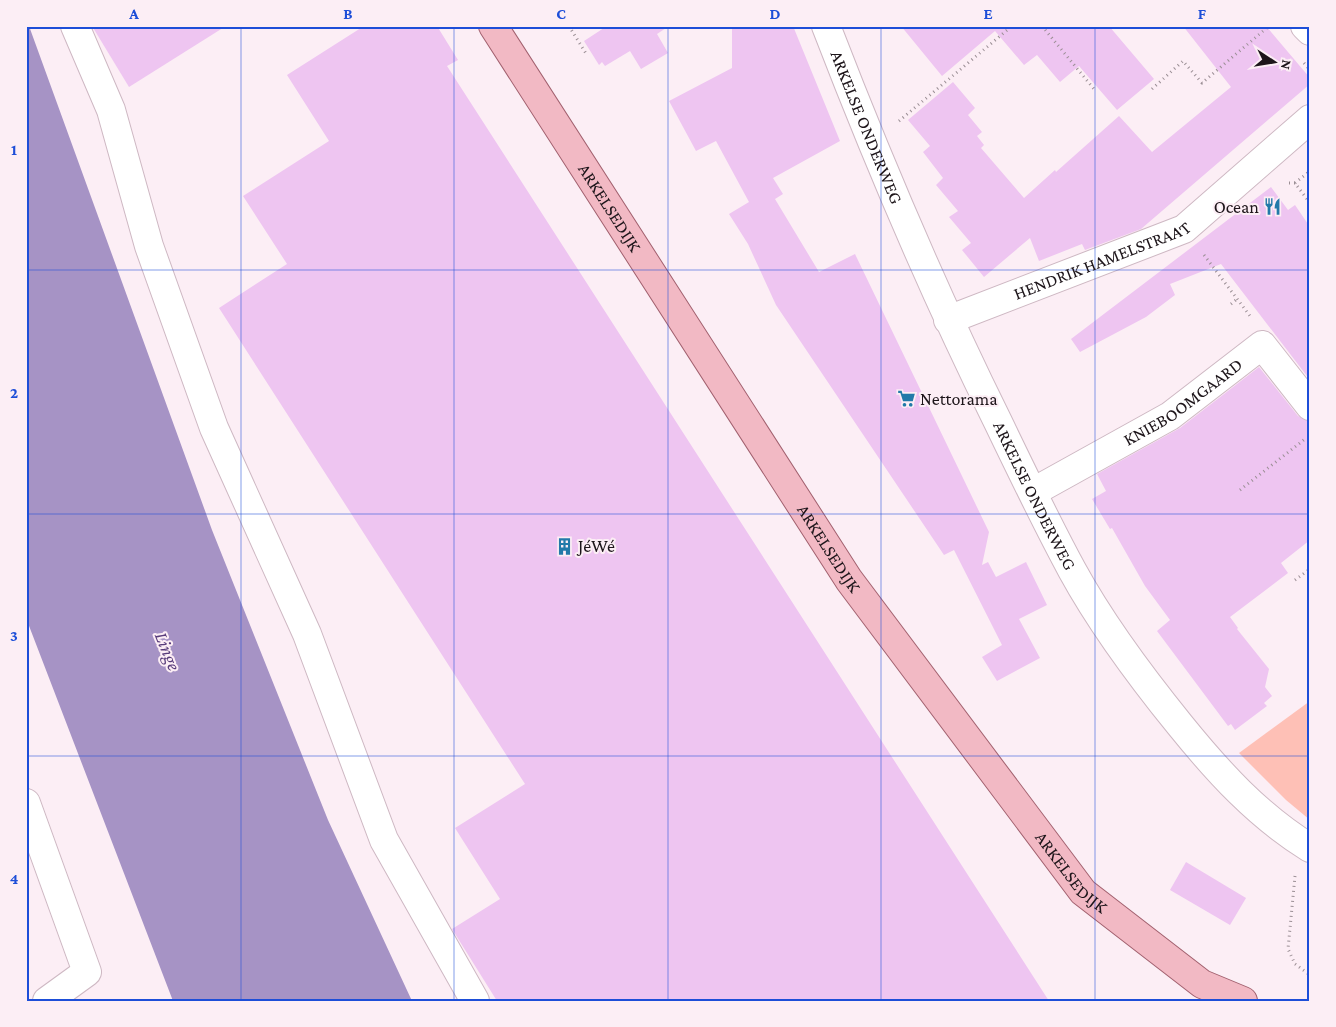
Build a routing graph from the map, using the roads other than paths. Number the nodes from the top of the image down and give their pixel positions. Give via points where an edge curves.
1 (75, 26) edge
2 (493, 26) edge
3 (826, 26) edge
4 (1305, 26) edge
5 (1310, 32) edge
6 (1310, 119) edge
7 (948, 320) junction
8 (1310, 406) edge
9 (1032, 492) junction
10 (26, 803) edge
11 (1303, 859) edge
12 (48, 1001) edge
13 (475, 1001) edge
14 (1243, 1001) edge

1 - 13 street via 112,110 149,246 214,428 307,634 384,840
2 - 14 main road, ARKELSEDIJK via 850,580 1082,892 1202,984
3 - 7 street, ARKELSE ONDERWEG via 871,144
4 - 5 street
6 - 7 street, HENDRIK HAMELSTRAAT via 1184,229
7 - 9 street, ARKELSE ONDERWEG
8 - 9 street, KNIEBOOMGAARD via 1262,345 1170,416
9 - 11 street, ARKELSE ONDERWEG via 1073,571 1155,694 1203,753 1250,803 1292,837
10 - 12 street via 87,972

